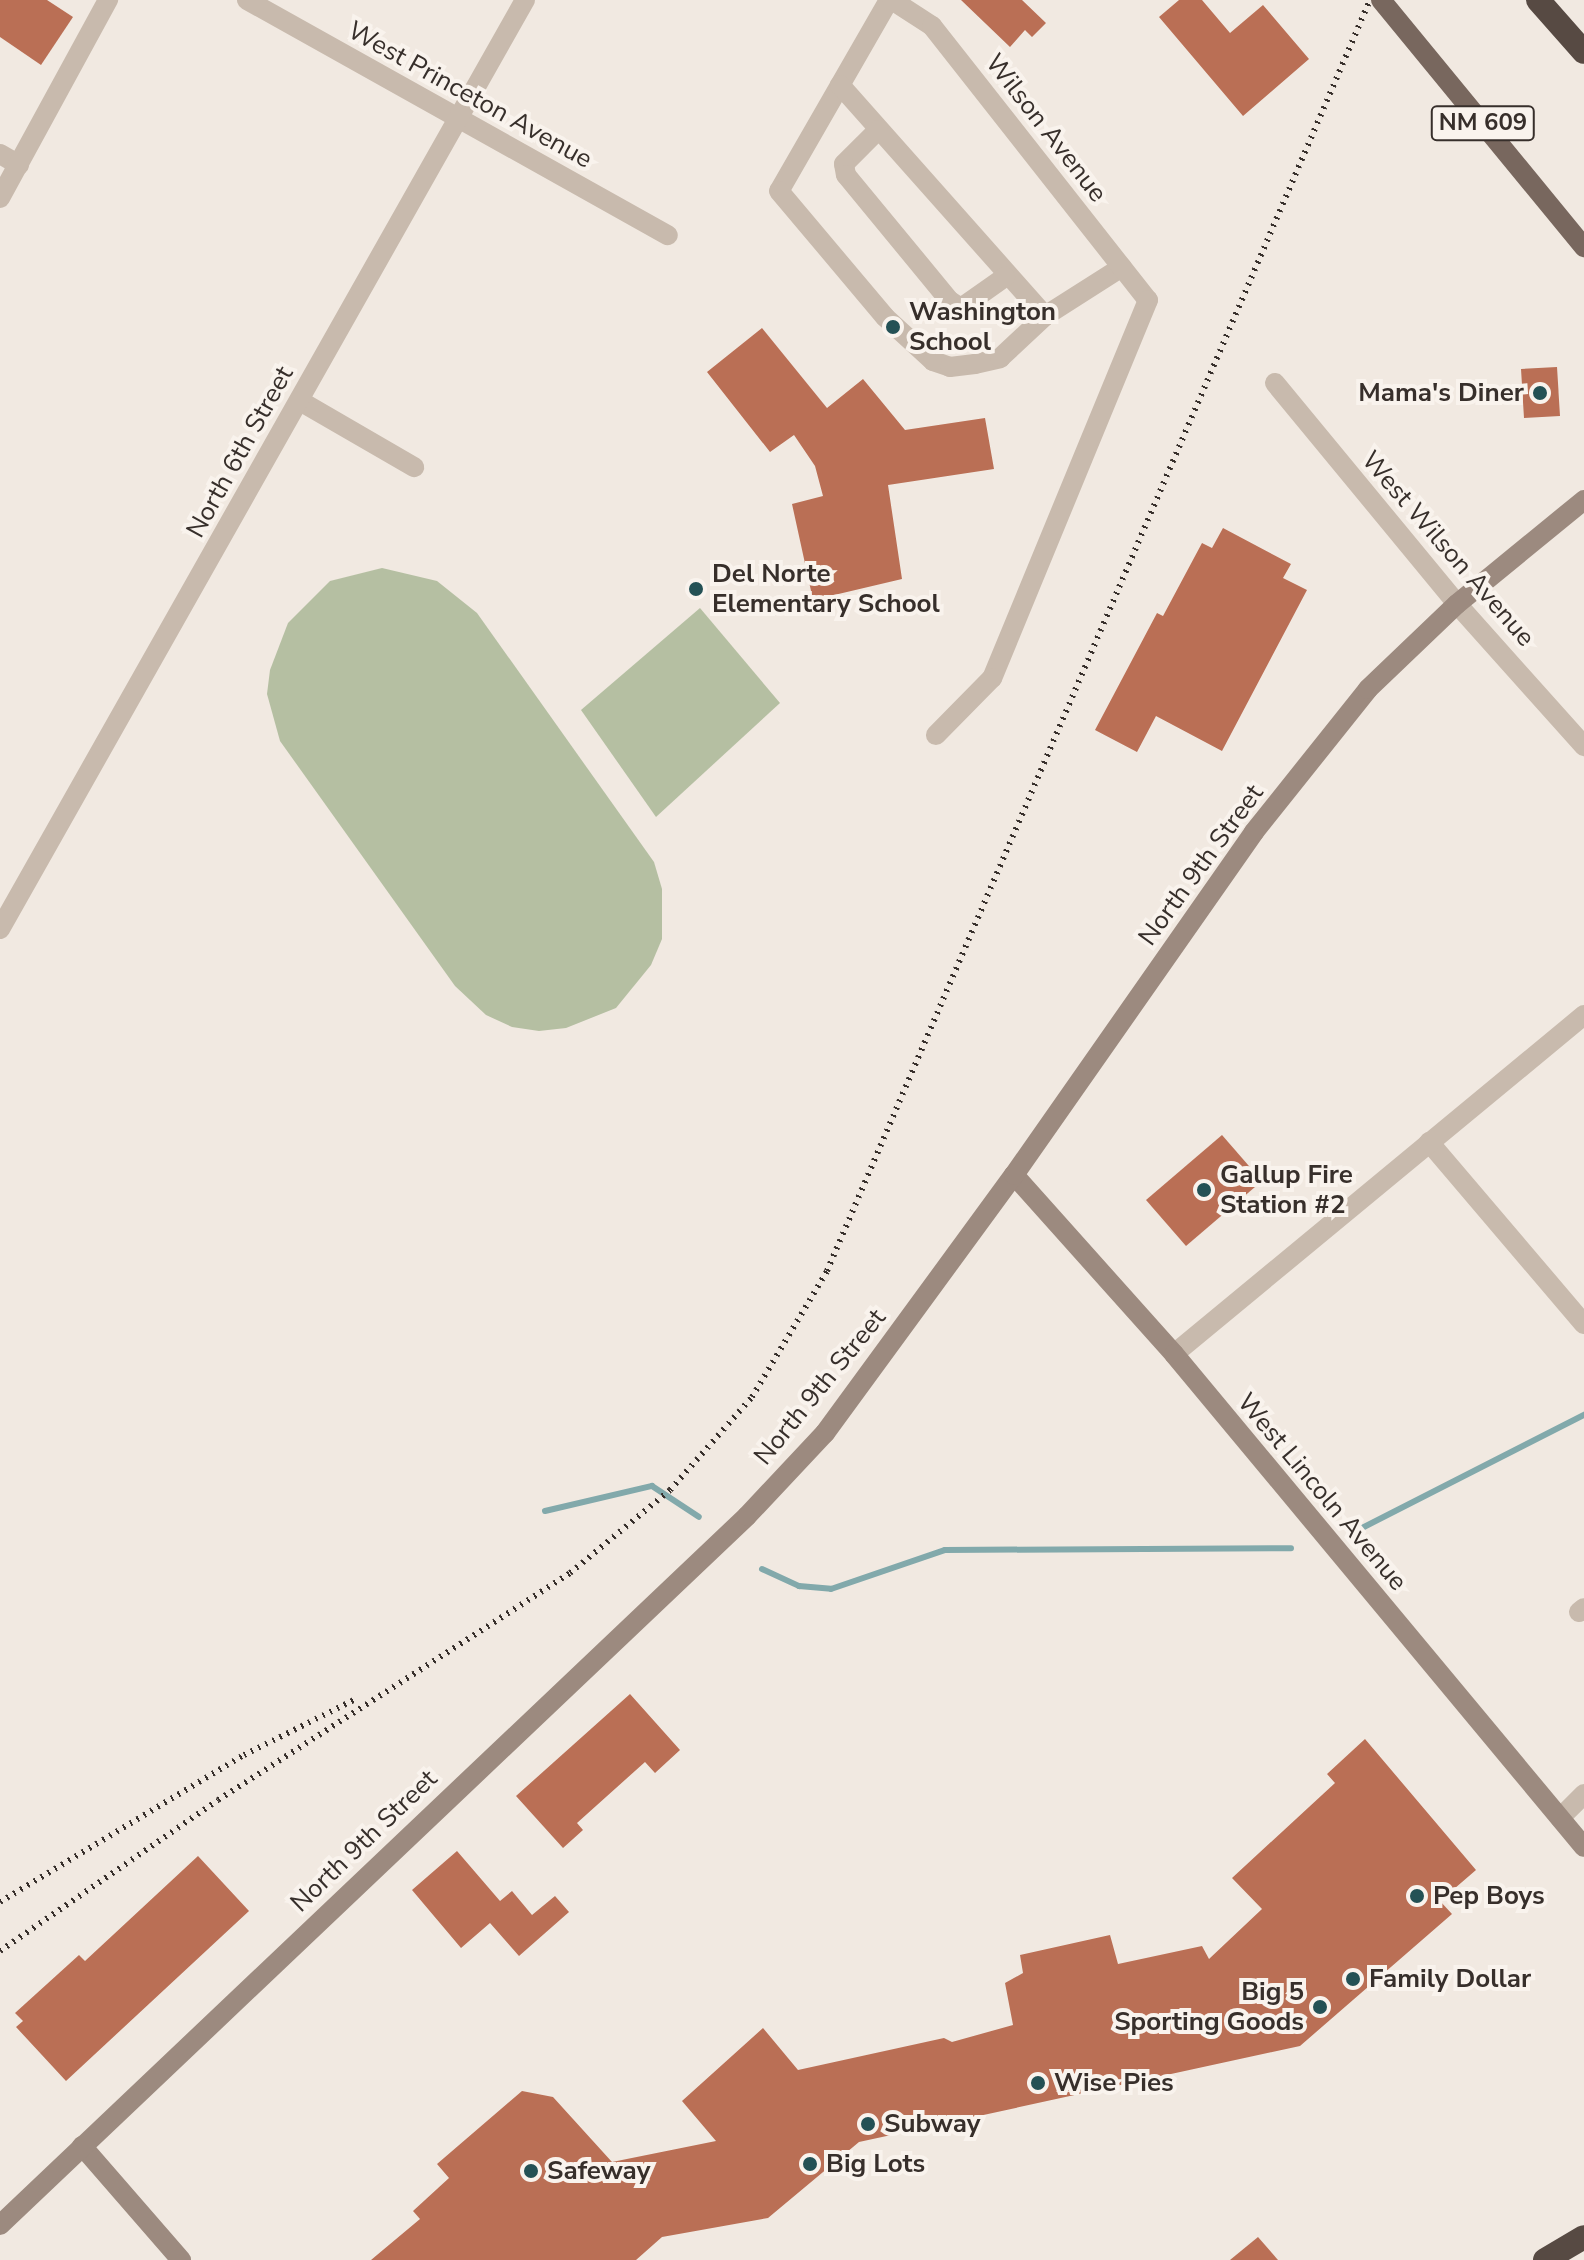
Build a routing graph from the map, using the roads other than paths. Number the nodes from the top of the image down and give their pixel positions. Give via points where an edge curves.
1 (108, 0) edge
2 (247, 0) edge
3 (525, 0) edge
4 (890, 0) edge
5 (1381, 0) edge
6 (1538, 0) edge
7 (1584, 52) edge
8 (840, 85) junction
9 (457, 119) junction
10 (878, 130) junction
11 (0, 154) edge
12 (19, 165) junction
13 (0, 198) edge
14 (668, 235) dead end
15 (1584, 247) edge
16 (1122, 267) junction
17 (1005, 277) junction
18 (1045, 316) junction
19 (1275, 383) dead end
20 (300, 401) junction
21 (414, 467) dead end
22 (1584, 500) edge
23 (1457, 604) junction
24 (936, 735) dead end
25 (1584, 746) edge
26 (0, 929) edge
27 (1584, 1015) edge
28 (1429, 1142) junction
29 (1014, 1175) junction
30 (1584, 1324) edge
31 (1174, 1354) junction
32 (1584, 1794) edge
33 (1560, 1818) junction
34 (1584, 1847) edge
35 (82, 2146) junction
36 (0, 2225) edge
37 (1584, 2237) edge
38 (181, 2260) edge
39 (1545, 2260) edge

1 - 12 street
2 - 9 street, West Princeton Avenue
3 - 9 street, North 6th Street
4 - 8 street
4 - 16 street, Wilson Avenue via 932,26
5 - 15 main road, NM 609
6 - 7 highway
8 - 10 street
8 - 18 street via 779,191 885,317 933,361 950,367 1000,358
9 - 14 street, West Princeton Avenue
9 - 20 street, North 6th Street
10 - 17 street
10 - 17 street via 844,164 846,175 950,301 961,308
11 - 12 street
12 - 13 street
16 - 18 street
16 - 24 street, Wilson Avenue via 1148,300 992,678
17 - 18 street
19 - 23 street, West Wilson Avenue
20 - 21 street
20 - 26 street, North 6th Street
22 - 23 main road, North 9th Street
23 - 25 street, West Wilson Avenue
23 - 29 main road, North 9th Street via 1368,689 1254,832
27 - 28 street
28 - 30 street
28 - 31 street
29 - 31 main road, West Lincoln Avenue
29 - 35 main road, North 9th Street via 825,1433 747,1516
31 - 33 main road, West Lincoln Avenue
32 - 33 street
33 - 34 main road, West Lincoln Avenue
35 - 36 main road, North 9th Street
35 - 38 main road
37 - 39 highway

